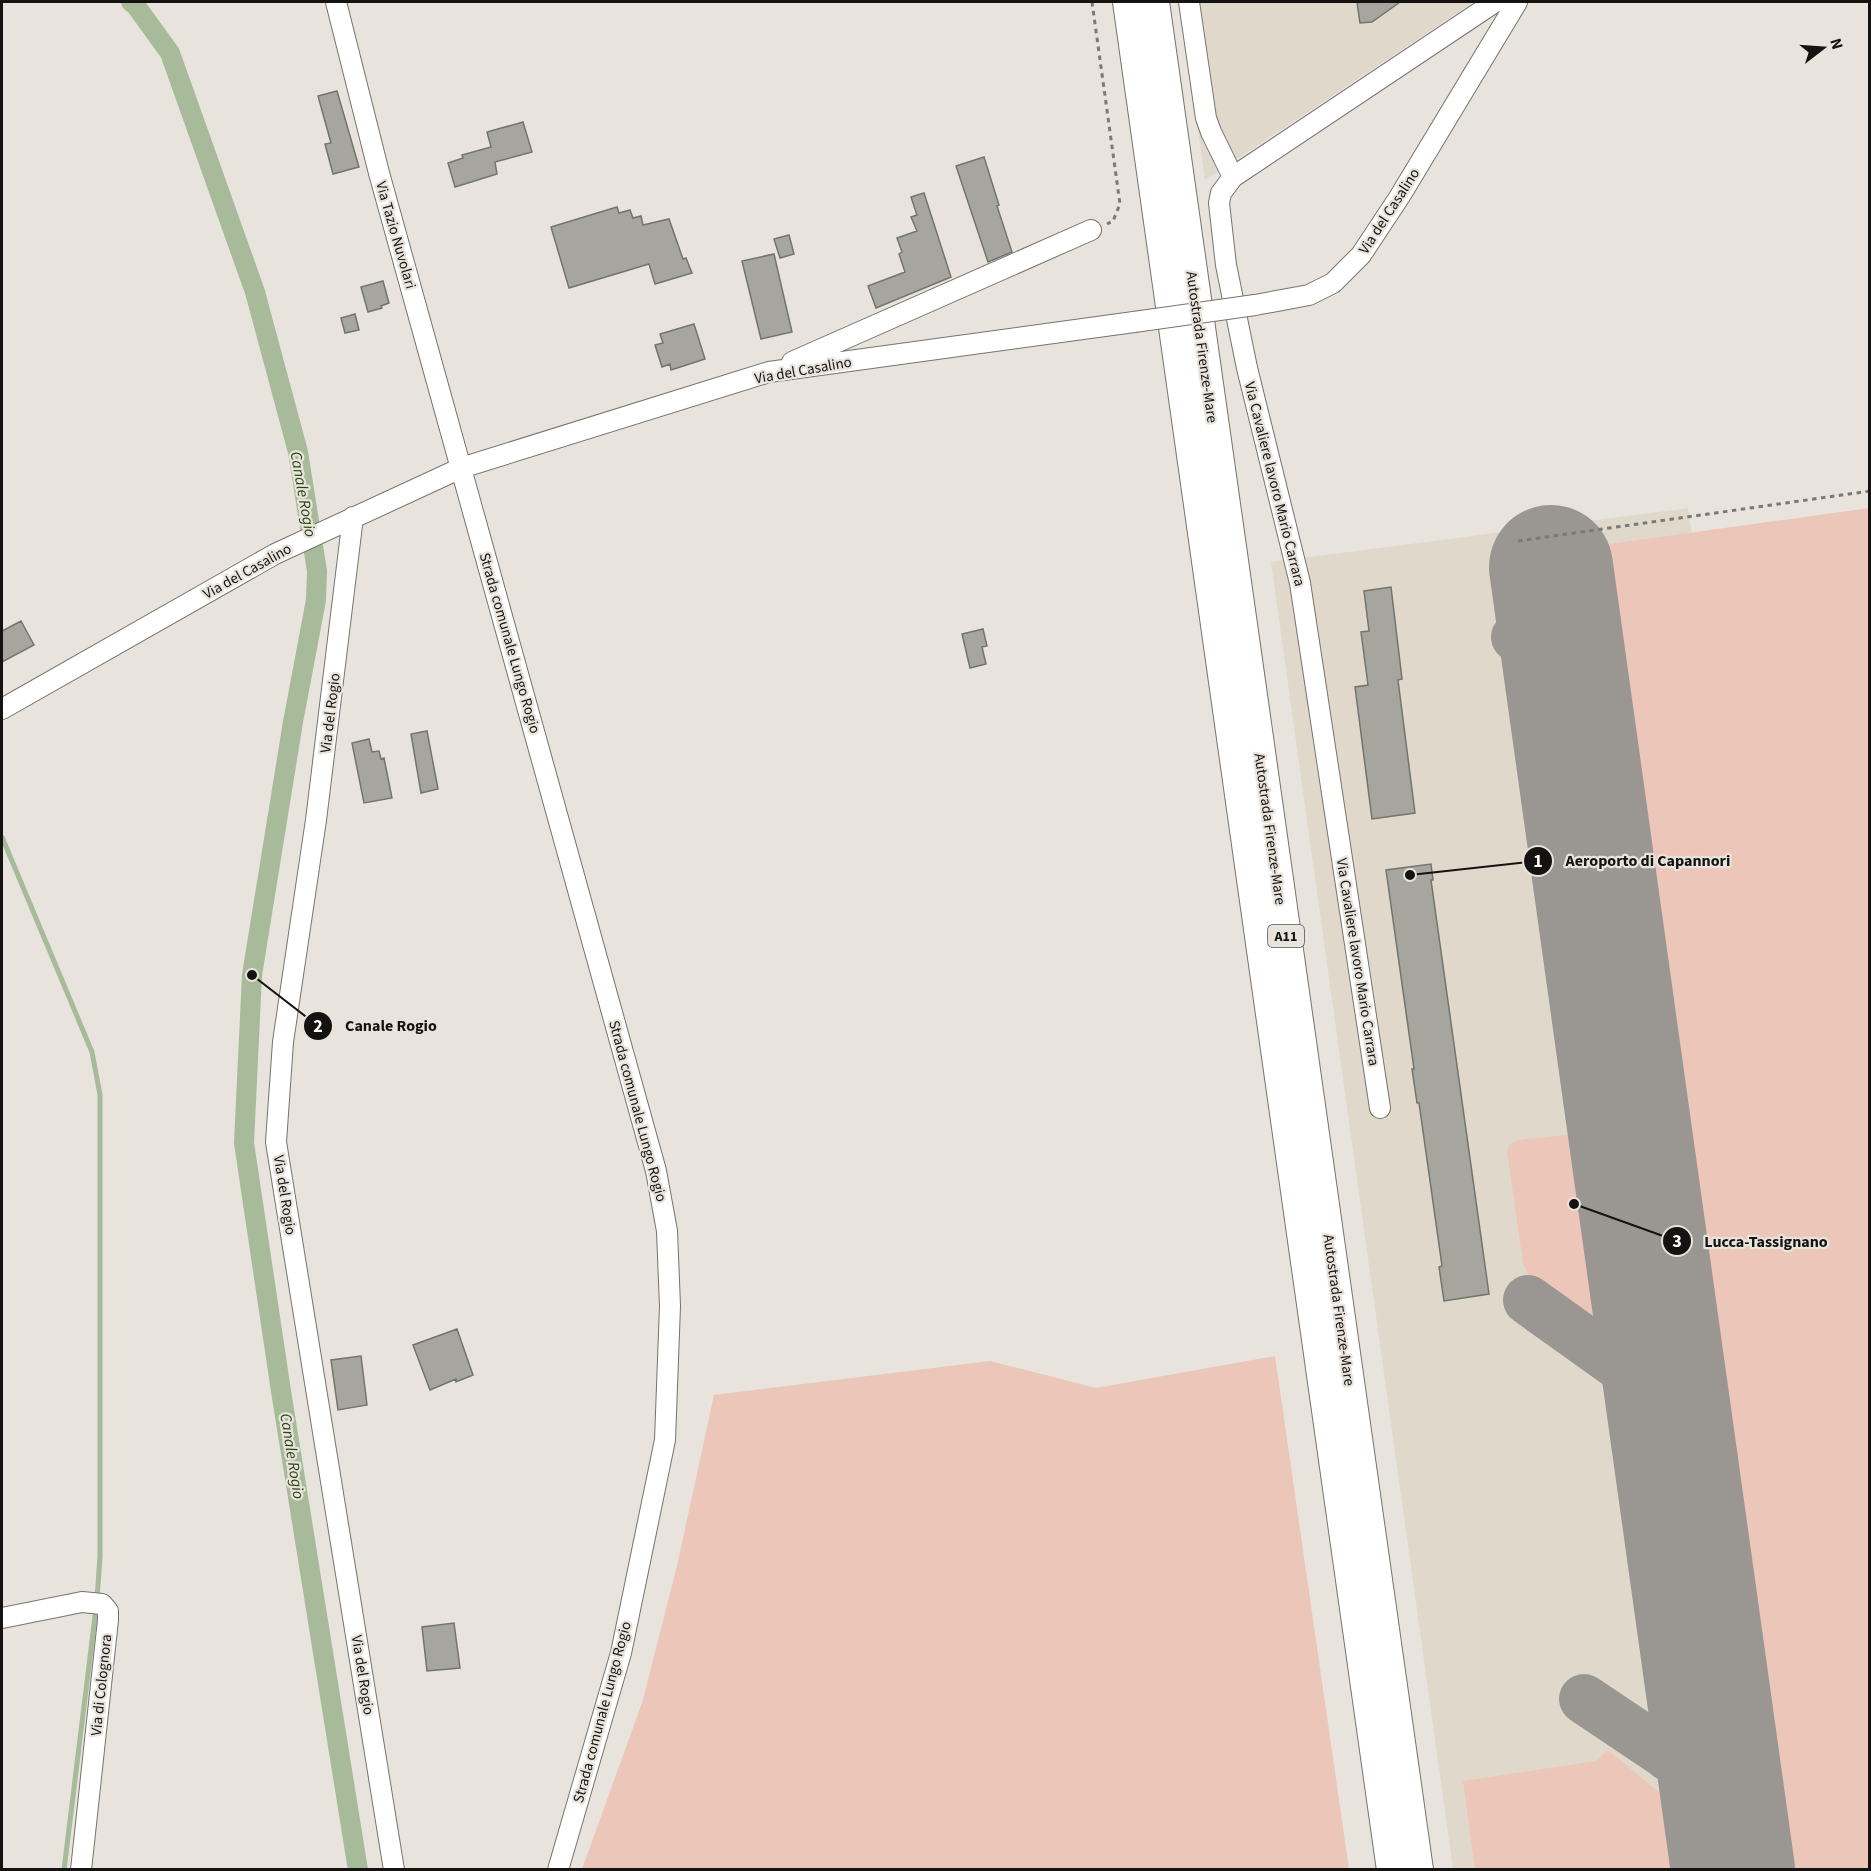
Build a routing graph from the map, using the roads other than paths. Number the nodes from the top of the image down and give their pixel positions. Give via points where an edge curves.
1 (336, 2) edge
2 (1128, 2) edge
3 (1154, 2) edge
4 (1189, 2) edge
5 (1495, 2) edge
6 (1517, 2) edge
7 (1233, 177) junction
8 (1091, 230) road end
9 (769, 372) junction
10 (461, 468) junction
11 (352, 518) junction
12 (2, 709) edge
13 (1380, 1108) dead end
14 (2, 1618) edge
15 (81, 1869) edge
16 (394, 1869) edge
17 (558, 1869) edge
18 (1392, 1869) edge
19 (1418, 1869) edge

1 - 10 street, Via Tazio Nuvolari
2 - 18 highway, Autostrada Firenze-Mare / A11
3 - 19 highway, Autostrada Firenze-Mare / A11
4 - 7 street via 1206,118
5 - 7 street, Via Cavaliere lavoro Mario Carrara
6 - 9 street, Via del Casalino, bridge via 1361,255 1332,283 1308,295
7 - 13 street, Via Cavaliere lavoro Mario Carrara via 1219,203 1226,266 1299,577
8 - 9 street
9 - 10 street, Via del Casalino
10 - 11 street, Via del Casalino
10 - 17 street, Strada comunale Lungo Rogio via 656,1171 667,1231 670,1306 664,1440 621,1653
11 - 12 street, Via del Casalino via 298,542
11 - 16 street, Via del Rogio via 316,820 284,1042 276,1142
14 - 15 street, Via di Colognora via 82,1602 102,1604 108,1611

